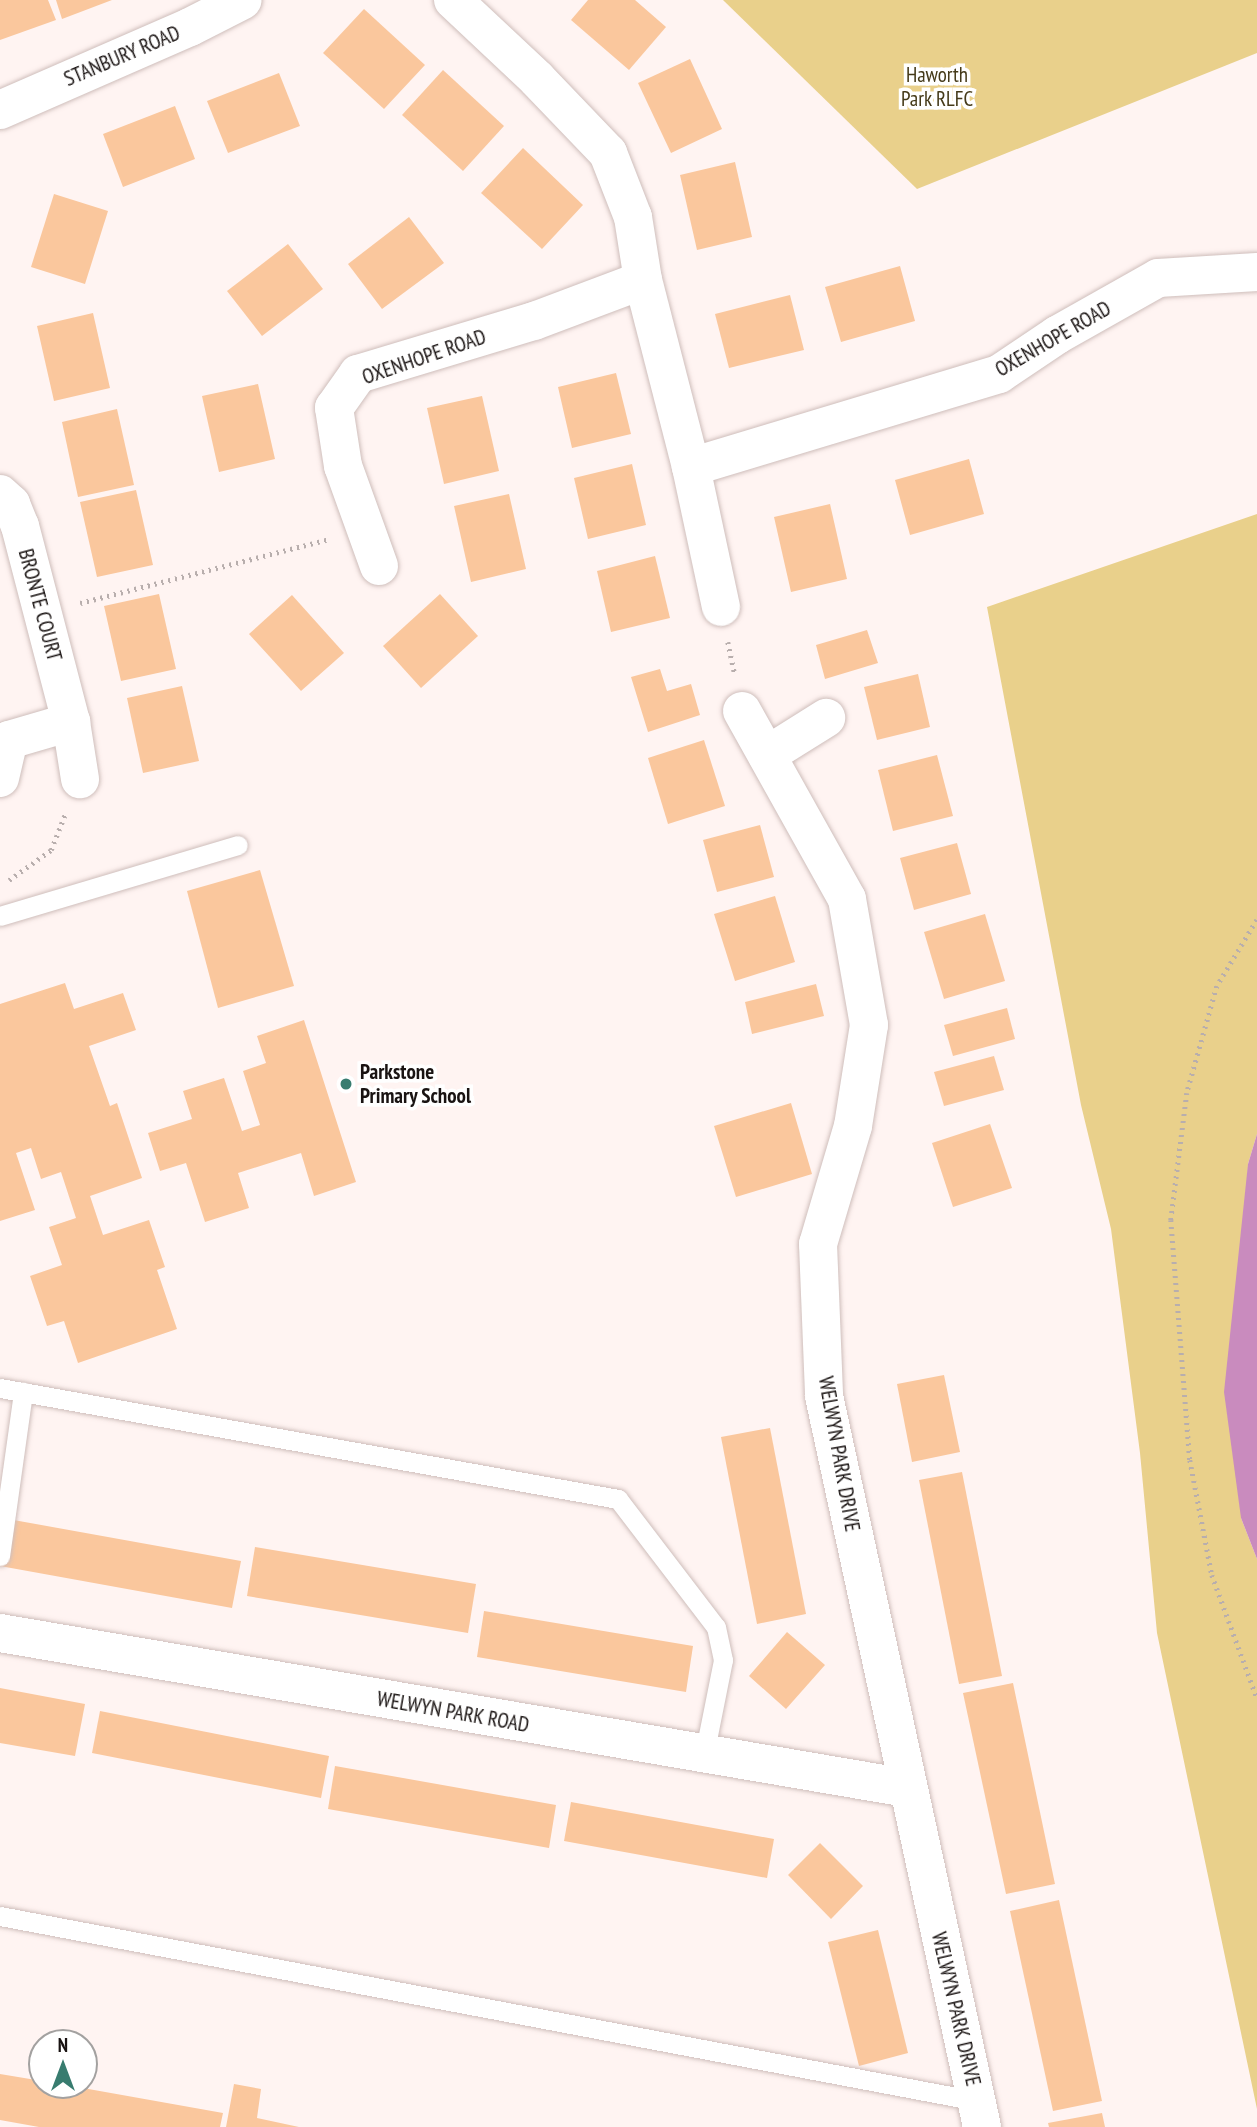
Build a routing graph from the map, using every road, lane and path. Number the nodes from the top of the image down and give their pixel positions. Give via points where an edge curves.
1 (243, 0) edge
2 (453, 0) edge
3 (0, 110) edge
4 (1257, 272) edge
5 (643, 280) junction
6 (691, 467) junction
7 (0, 494) edge
8 (368, 529) junction
9 (379, 566) dead end
10 (721, 607) joint
11 (42, 612) junction
12 (742, 711) joint
13 (826, 718) dead end
14 (71, 722) junction
15 (767, 755) junction
16 (0, 778) edge
17 (80, 779) joint
18 (237, 845) dead end
19 (0, 883) edge
20 (0, 916) edge
21 (1257, 920) edge
22 (0, 1388) edge
23 (23, 1392) junction
24 (0, 1556) edge
25 (0, 1633) edge
26 (1257, 1698) edge
27 (704, 1755) junction
28 (907, 1788) junction
29 (0, 1916) edge
30 (979, 2114) edge

1 - 3 street, STANBURY ROAD
2 - 5 street via 608,153 633,216
4 - 6 street, OXENHOPE ROAD via 1158,278 999,374 846,405
5 - 6 street
5 - 8 street, OXENHOPE ROAD via 534,321 358,374 334,408 343,466
6 - 10 street
7 - 11 street, BRONTE COURT via 11,504 20,526
8 - 9 street, OXENHOPE ROAD
8 - 11 path
10 - 12 path
11 - 14 street, BRONTE COURT
12 - 15 street, WELWYN PARK DRIVE
13 - 15 street
14 - 16 street via 9,740
14 - 17 street, BRONTE COURT
15 - 28 street, WELWYN PARK DRIVE via 847,899 869,1026 853,1126 818,1244 824,1396
17 - 19 path via 51,850
18 - 20 lane
21 - 26 path via 1217,986 1187,1093 1171,1220 1193,1473 1212,1575
22 - 23 lane
23 - 24 lane
23 - 27 lane via 618,1499 716,1627 723,1660
25 - 27 street, WELWYN PARK ROAD
27 - 28 street, WELWYN PARK ROAD
28 - 30 street, WELWYN PARK DRIVE
29 - 30 lane

